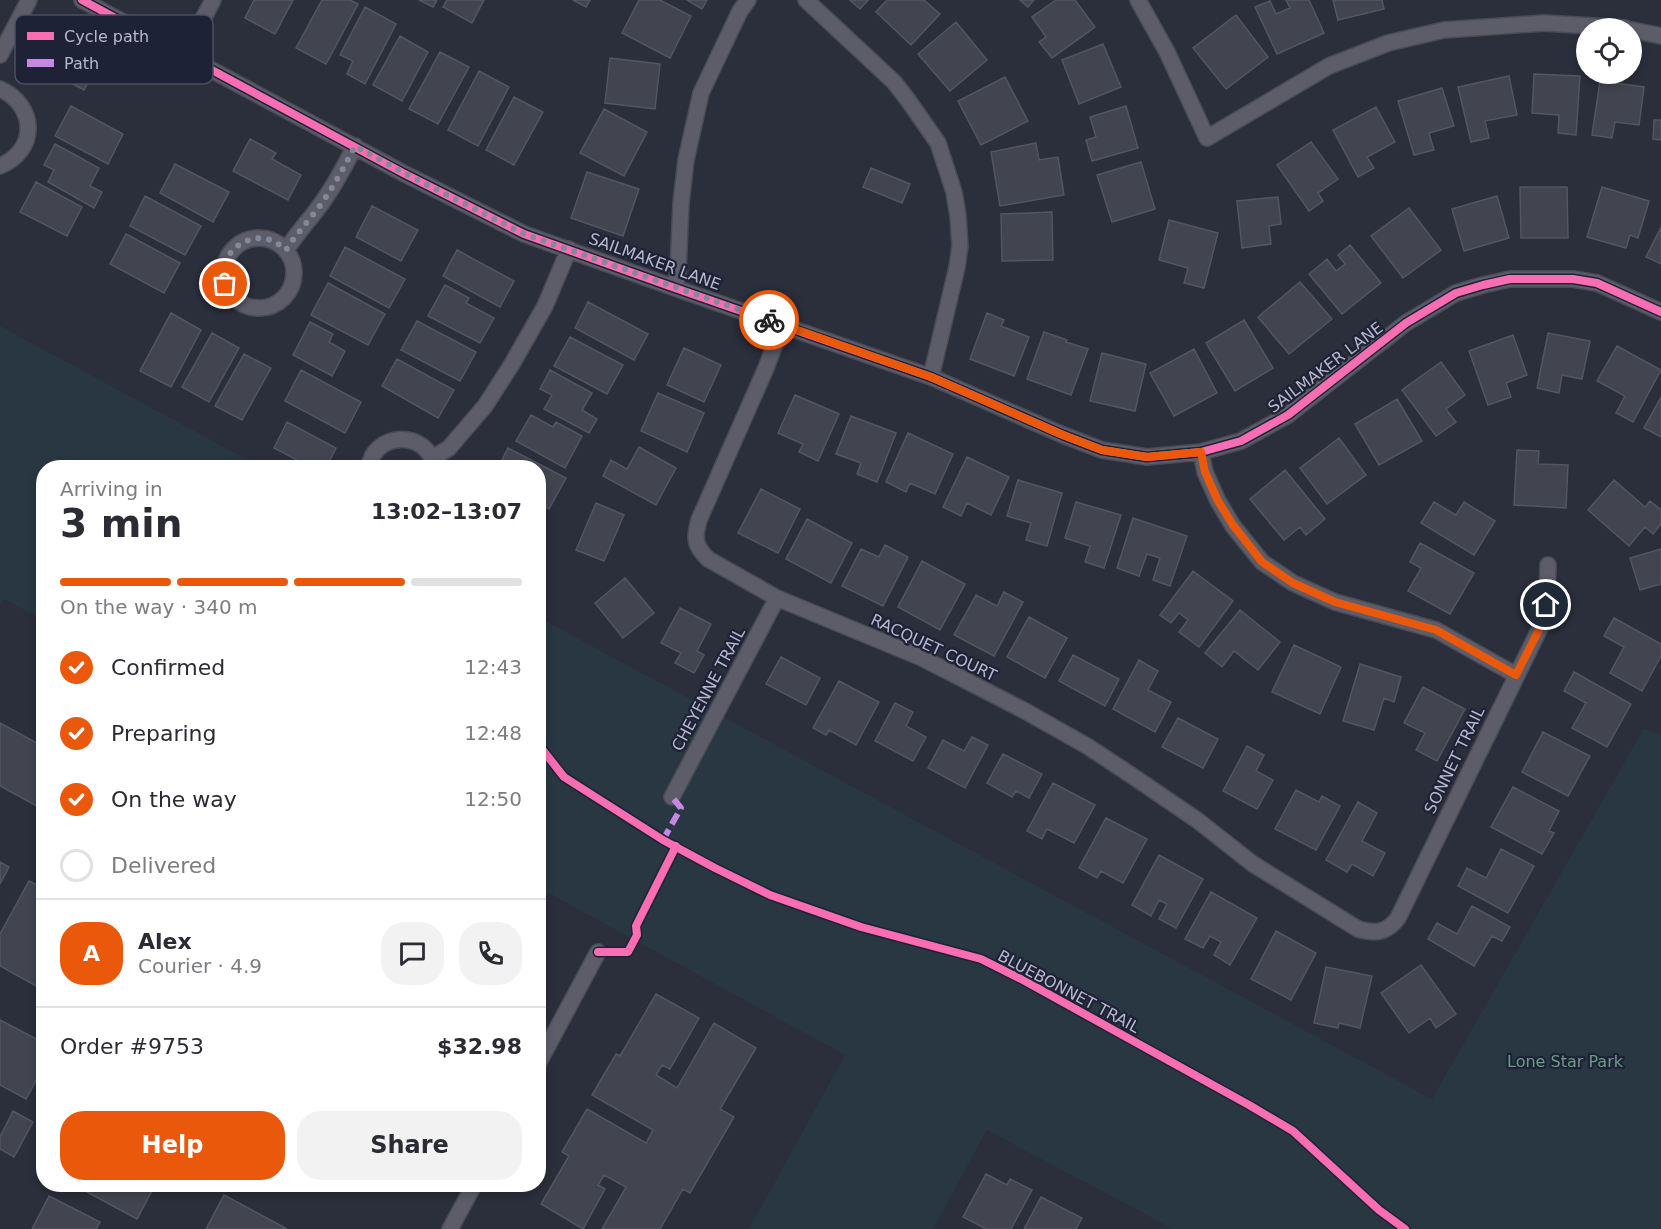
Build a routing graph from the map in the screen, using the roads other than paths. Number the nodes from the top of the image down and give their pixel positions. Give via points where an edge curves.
1 (29, 0) edge
2 (82, 0) edge
3 (213, 0) edge
4 (748, 0) edge
5 (806, 0) edge
6 (1138, 0) edge
7 (21, 15) edge
8 (110, 15) edge
9 (205, 15) edge
10 (1576, 25) edge
11 (15, 27) edge
12 (1642, 32) edge
13 (1661, 36) edge
14 (0, 55) edge
15 (213, 70) edge
16 (0, 89) edge
17 (355, 146) junction
18 (0, 166) edge
19 (569, 249) junction
20 (286, 250) junction
21 (675, 288) junction
22 (1661, 312) edge
23 (782, 325) junction
24 (931, 377) junction
25 (1201, 452) junction
26 (371, 460) edge
27 (432, 460) edge
28 (437, 460) edge
29 (1548, 565) dead end
30 (777, 598) junction
31 (1516, 675) junction
32 (672, 797) dead end
33 (1350, 924) joint
34 (598, 952) dead end
35 (546, 1049) edge
36 (470, 1192) edge
37 (450, 1229) edge

1 - 7 street
2 - 8 street, SAILMAKER LANE
3 - 9 street
4 - 21 street via 701,93 686,160
5 - 24 street via 894,82 938,143 945,163 956,200 960,246
6 - 10 street via 1207,138 1329,66 1388,43 1444,30 1544,23
11 - 14 street
12 - 13 street
15 - 17 street, SAILMAKER LANE
16 - 18 street via 21,103 29,128 20,153
17 - 19 street, SAILMAKER LANE via 524,234
17 - 20 street via 333,188
19 - 21 street, SAILMAKER LANE
19 - 28 street via 545,306 512,364 478,414
20 - 20 street via 262,238 236,246 227,257 224,270 225,284 232,297 256,309 282,301 295,276
21 - 23 street, SAILMAKER LANE
22 - 25 street, SAILMAKER LANE via 1597,283 1573,279 1510,279 1456,293 1406,323 1288,415 1241,441
23 - 24 street, SAILMAKER LANE
23 - 30 street, RACQUET COURT via 695,536 700,552 708,559
24 - 25 street, SAILMAKER LANE via 1102,450 1147,457
25 - 31 street via 1218,501 1262,562 1293,583 1335,602 1436,630
26 - 27 street via 377,449 391,440 408,439 423,445
29 - 31 street, SONNET TRAIL via 1542,624
30 - 32 street, CHEYENNE TRAIL
30 - 33 street, RACQUET COURT via 922,658 1066,735 1197,820 1253,864
31 - 33 street, SONNET TRAIL via 1398,918 1392,926 1378,932
34 - 35 street
36 - 37 street

